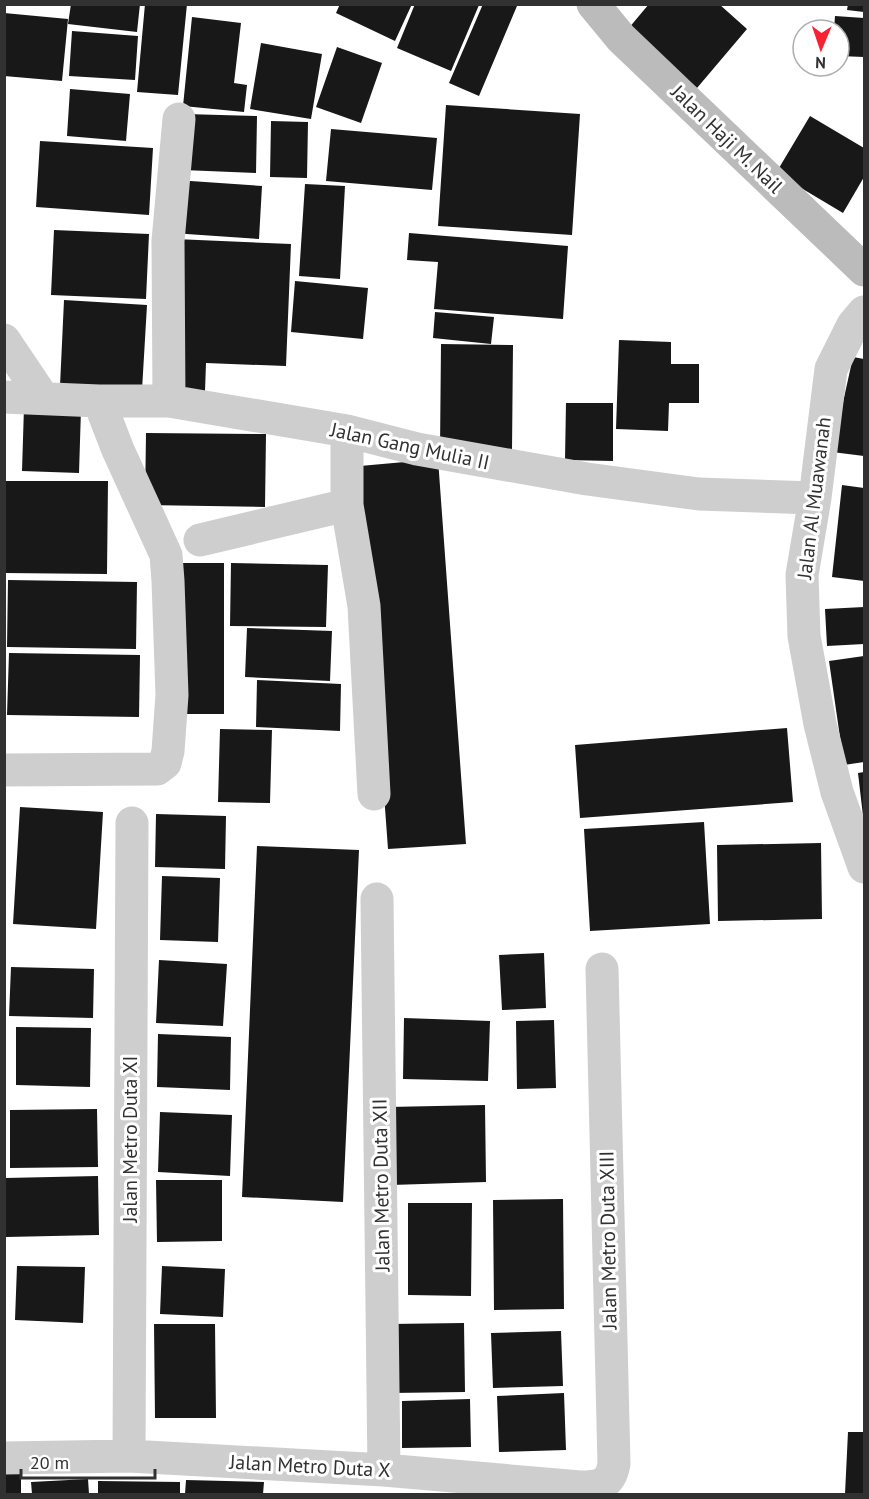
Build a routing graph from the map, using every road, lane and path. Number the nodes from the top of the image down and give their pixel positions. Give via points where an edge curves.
1 (593, 4) edge
2 (179, 119) dead end
3 (864, 270) edge
4 (864, 312) edge
5 (4, 340) edge
6 (4, 397) edge
7 (43, 398) junction
8 (99, 401) junction
9 (169, 401) junction
10 (347, 431) junction
11 (815, 498) junction
12 (347, 505) junction
13 (200, 540) dead end
14 (4, 770) edge
15 (374, 794) dead end
16 (132, 823) dead end
17 (864, 867) edge
18 (377, 899) dead end
19 (602, 969) dead end
20 (129, 1455) junction
21 (4, 1458) edge
22 (384, 1470) junction
23 (580, 1488) joint

1 - 3 main road, Jalan Haji M. Nail via 621,38
2 - 9 street via 168,241
4 - 11 street, Jalan Al Muawanah via 853,325 831,369
5 - 7 street
6 - 7 street, Jalan Gang Mulia II
7 - 8 street, Jalan Gang Mulia II
8 - 9 street, Jalan Gang Mulia II
8 - 14 street via 166,555 172,695 165,763 157,769
9 - 10 street, Jalan Gang Mulia II
10 - 11 street, Jalan Gang Mulia II via 486,463 587,479 699,494
10 - 12 street
11 - 17 street, Jalan Al Muawanah via 802,575 804,636 834,780
12 - 13 street
12 - 15 street via 364,606
16 - 20 street, Jalan Metro Duta XI
18 - 22 street, Jalan Metro Duta XII
19 - 23 street, Jalan Metro Duta XIII via 614,1464 605,1482
20 - 21 street, Jalan Metro Duta X
20 - 22 street, Jalan Metro Duta X
22 - 23 street, Jalan Metro Duta X

